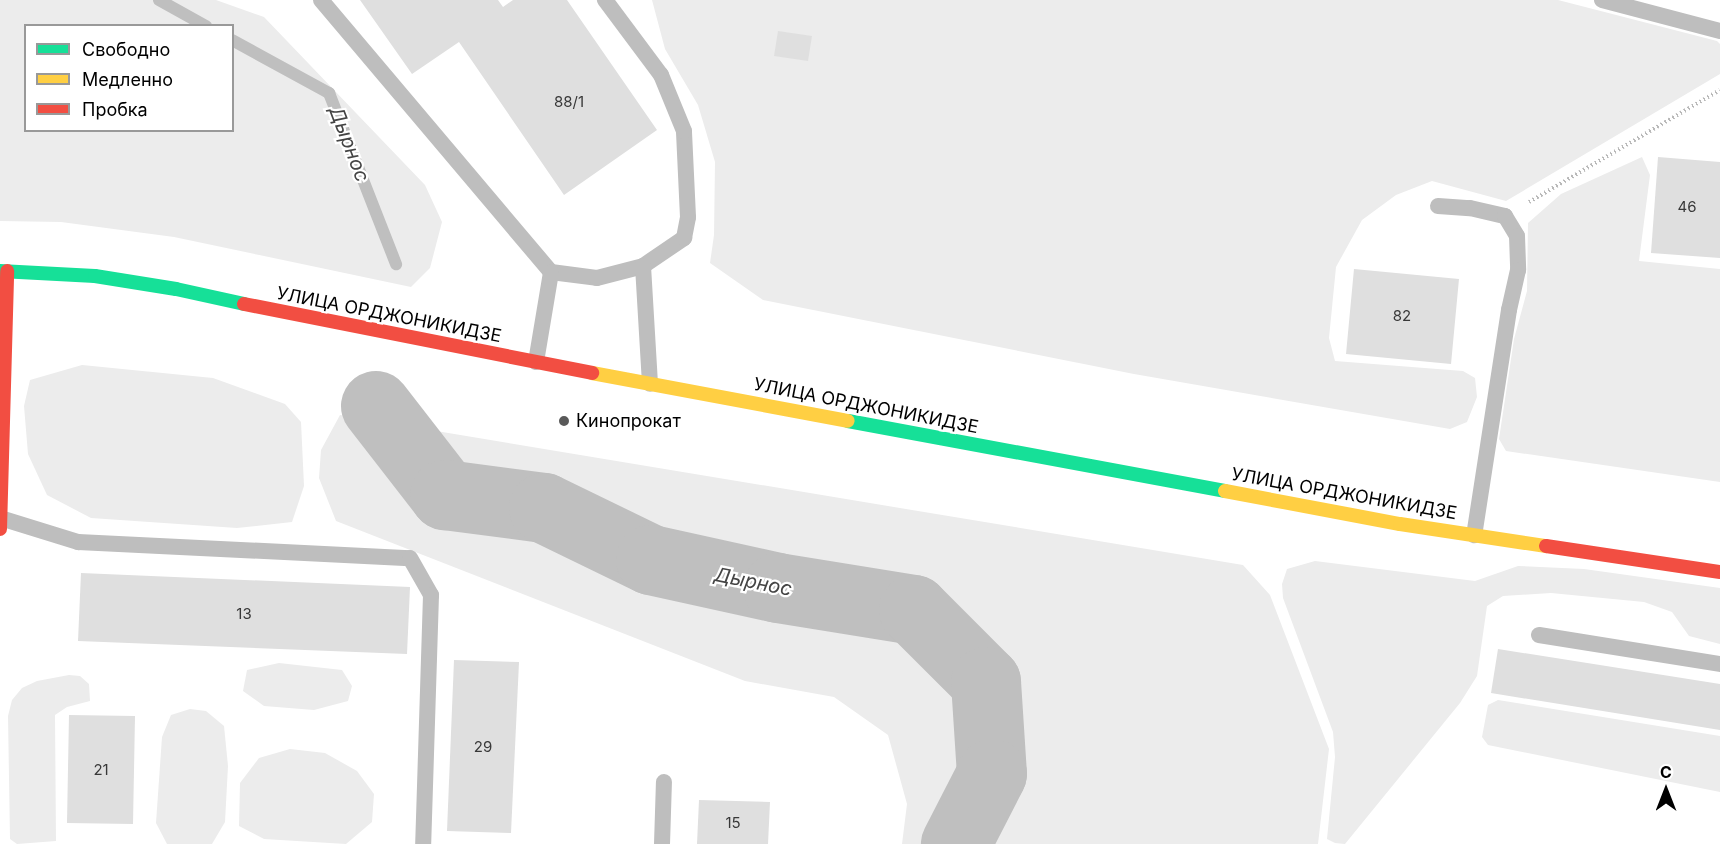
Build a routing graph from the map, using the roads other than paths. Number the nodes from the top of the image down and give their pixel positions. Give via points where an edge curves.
1 (321, 0) edge
2 (605, 0) edge
3 (1602, 0) edge
4 (1720, 31) edge
5 (1438, 206) dead end
6 (643, 266) junction
7 (4, 271) edge
8 (551, 272) junction
9 (536, 362) junction
10 (650, 384) junction
11 (0, 518) edge
12 (0, 529) edge
13 (1474, 535) junction
14 (1720, 572) edge
15 (1539, 635) dead end
16 (1720, 664) edge
17 (664, 782) dead end
18 (423, 844) edge
19 (662, 844) edge

1 - 8 lane
2 - 6 lane via 661,75 684,131 688,217 684,238
3 - 4 lane
5 - 13 lane via 1505,216 1517,236 1518,270
6 - 8 lane via 597,278
6 - 10 lane
7 - 9 main road, УЛИЦА ОРДЖОНИКИДЗЕ via 95,276 176,289
7 - 11 main road
8 - 9 lane
9 - 10 main road, УЛИЦА ОРДЖОНИКИДЗЕ
10 - 13 main road, УЛИЦА ОРДЖОНИКИДЗЕ
11 - 12 main road
11 - 18 lane via 78,542 410,558 431,595
13 - 14 main road, УЛИЦА ОРДЖОНИКИДЗЕ
15 - 16 lane
17 - 19 lane

